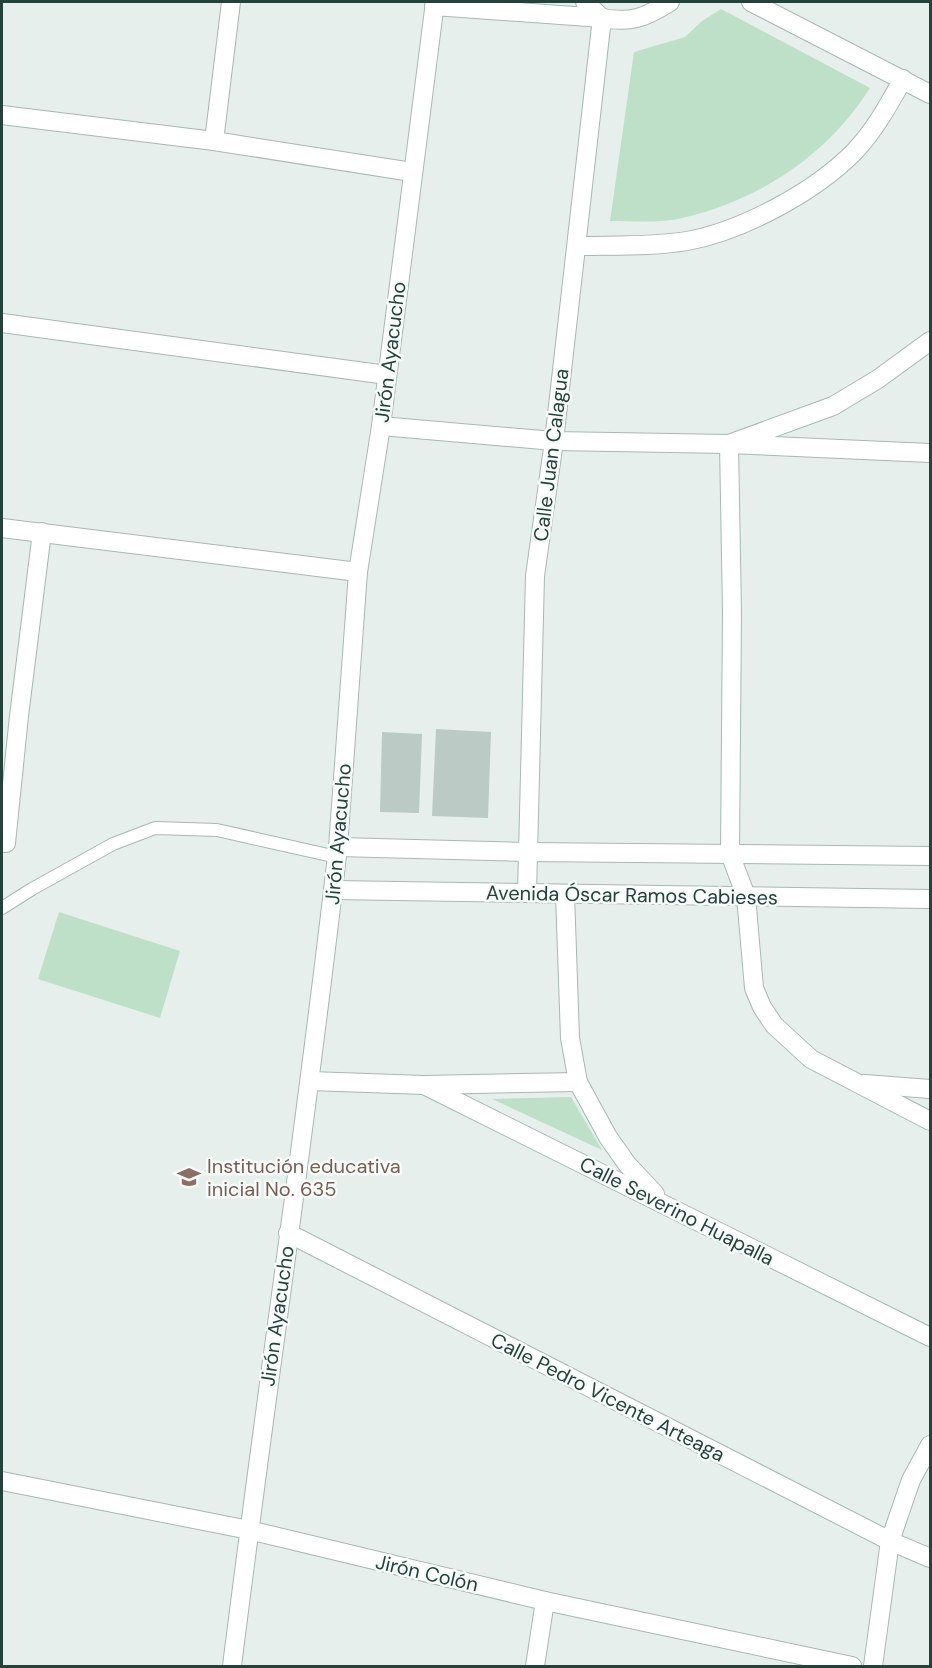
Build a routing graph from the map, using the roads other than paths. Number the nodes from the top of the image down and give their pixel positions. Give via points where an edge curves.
1 (231, 2) edge
2 (585, 2) edge
3 (670, 2) edge
4 (751, 2) edge
5 (435, 4) edge
6 (602, 18) junction
7 (903, 79) junction
8 (930, 94) edge
9 (2, 115) edge
10 (214, 141) junction
11 (412, 172) junction
12 (577, 246) junction
13 (2, 323) edge
14 (930, 341) edge
15 (387, 375) junction
16 (381, 426) junction
17 (554, 441) junction
18 (729, 444) junction
19 (930, 453) edge
20 (2, 528) edge
21 (42, 532) junction
22 (358, 572) junction
23 (2, 843) edge
24 (338, 852) junction
25 (528, 852) junction
26 (730, 854) junction
27 (930, 856) edge
28 (333, 890) junction
29 (527, 893) junction
30 (565, 894) junction
31 (746, 896) junction
32 (930, 899) edge
33 (2, 908) edge
34 (310, 1081) junction
35 (578, 1082) junction
36 (858, 1083) junction
37 (424, 1084) junction
38 (930, 1089) edge
39 (930, 1121) edge
40 (665, 1204) junction
41 (288, 1233) junction
42 (930, 1337) edge
43 (930, 1444) edge
44 (2, 1480) edge
45 (249, 1530) junction
46 (890, 1540) junction
47 (930, 1558) edge
48 (545, 1601) junction
49 (232, 1666) edge
50 (535, 1666) edge
51 (852, 1666) edge
52 (873, 1666) edge

1 - 10 street
2 - 6 street
3 - 6 street via 640,18
4 - 7 street
5 - 6 street
5 - 11 street, Jirón Ayacucho
6 - 12 street, Calle Juan Calagua
7 - 8 street
7 - 12 street via 855,151 790,201 721,232 686,241
9 - 10 street
10 - 11 street
11 - 15 street, Jirón Ayacucho
12 - 17 street, Calle Juan Calagua
13 - 15 street
14 - 18 street via 833,406
15 - 16 street, Jirón Ayacucho
16 - 17 street
16 - 22 street, Jirón Ayacucho
17 - 18 street
17 - 25 street, Calle Juan Calagua via 535,576
18 - 19 street
18 - 26 street
20 - 21 street
21 - 22 street
21 - 23 street via 6,843
22 - 24 street, Jirón Ayacucho
24 - 25 street, Avenida Óscar Ramos Cabieses
24 - 28 street, Jirón Ayacucho
24 - 33 lane via 217,830 155,828 113,844
25 - 26 street, Avenida Óscar Ramos Cabieses
25 - 29 street, Calle Juan Calagua
26 - 27 street, Avenida Óscar Ramos Cabieses
26 - 31 street
28 - 29 street, Avenida Óscar Ramos Cabieses
28 - 34 street, Jirón Ayacucho
29 - 30 street, Avenida Óscar Ramos Cabieses
30 - 31 street, Avenida Óscar Ramos Cabieses
30 - 35 street via 570,1038
31 - 32 street, Avenida Óscar Ramos Cabieses
31 - 36 street via 754,988 762,1007 774,1025 811,1059
34 - 37 street
34 - 41 street, Jirón Ayacucho
35 - 37 street
35 - 40 street via 608,1137
36 - 38 street
36 - 39 street
37 - 40 street, Calle Severino Huapalla
40 - 42 street, Calle Severino Huapalla
41 - 45 street, Jirón Ayacucho
41 - 46 street, Calle Pedro Vicente Arteaga
43 - 46 street via 911,1480
44 - 45 street, Jirón Colón
45 - 48 street, Jirón Colón
45 - 49 street, Jirón Ayacucho
46 - 47 street, Calle Pedro Vicente Arteaga
46 - 52 street
48 - 50 street
48 - 51 street, Jirón Colón

